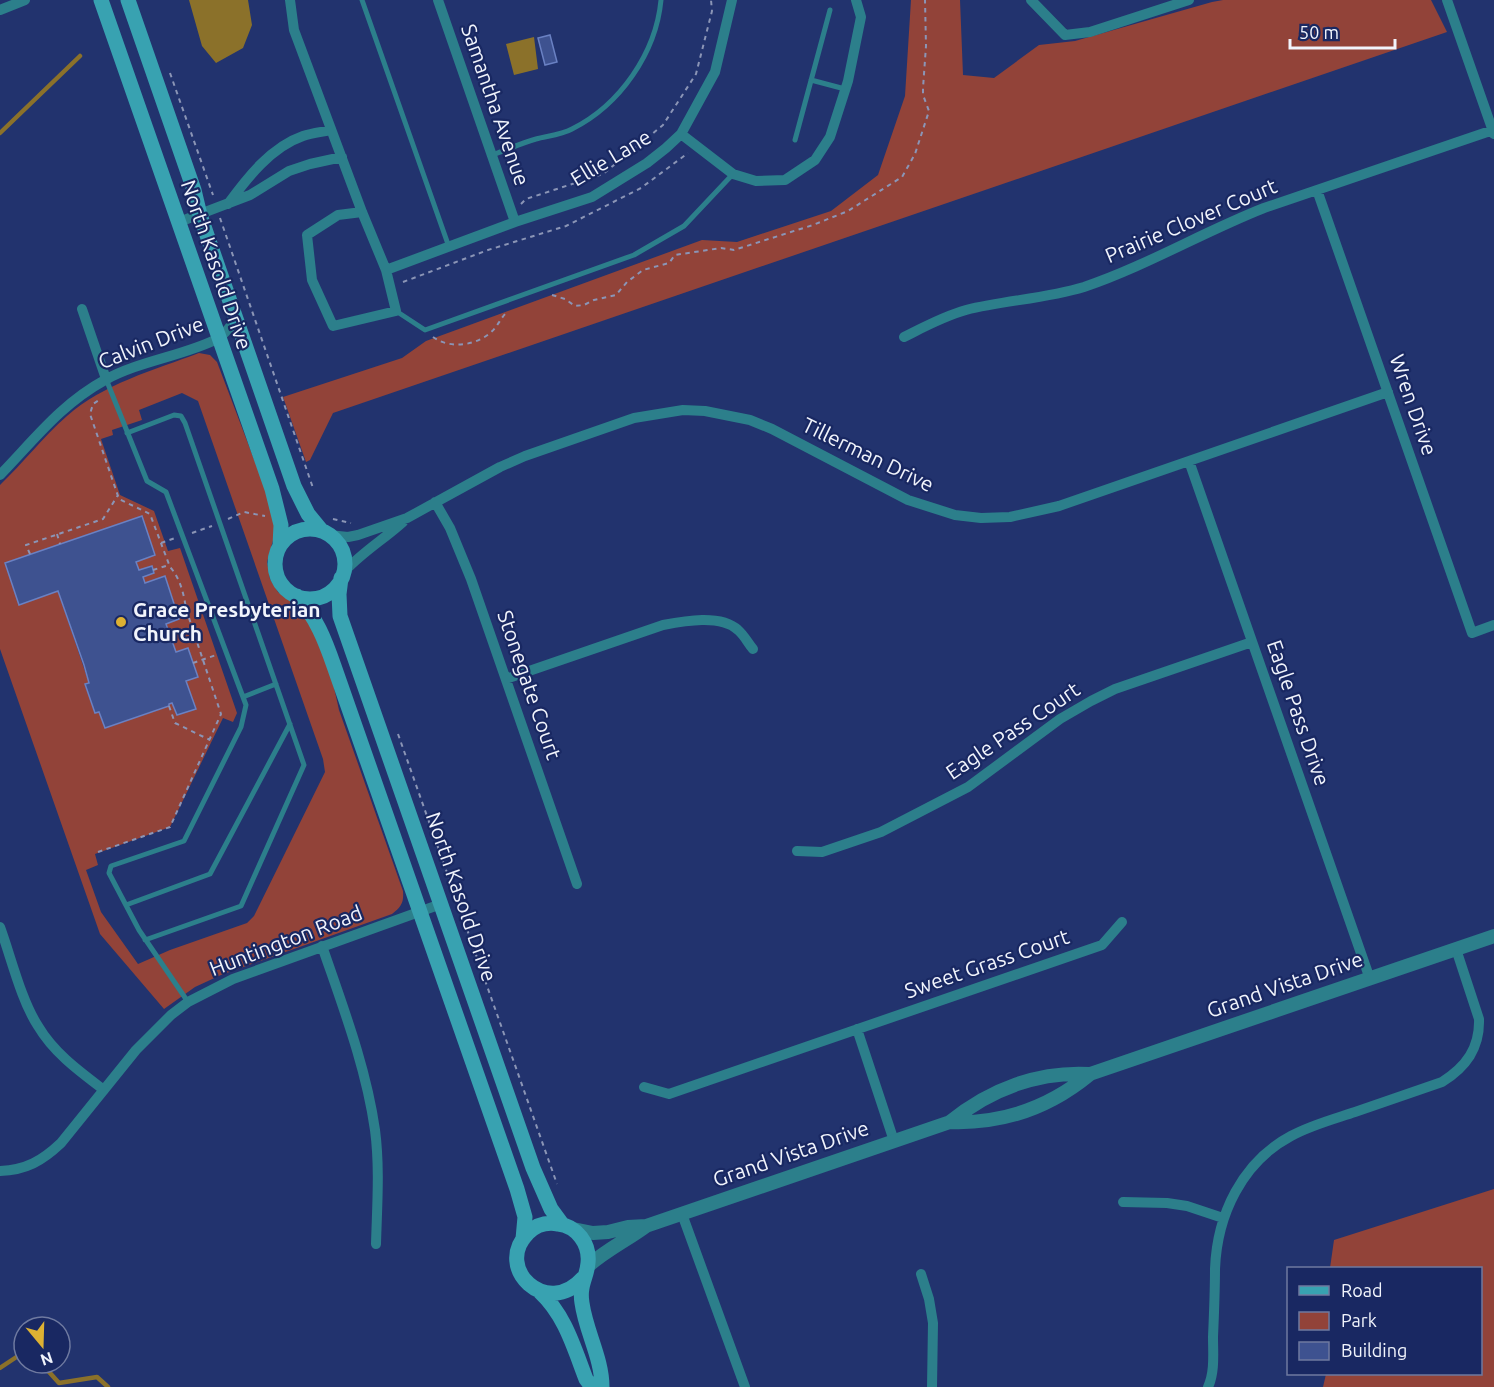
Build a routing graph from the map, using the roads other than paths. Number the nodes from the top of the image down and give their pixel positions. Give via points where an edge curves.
1 (25, 0) edge
2 (101, 0) edge
3 (128, 0) edge
4 (290, 0) edge
5 (362, 0) edge
6 (438, 0) edge
7 (661, 0) edge
8 (732, 0) edge
9 (856, 0) edge
10 (1031, 0) edge
11 (1189, 0) edge
12 (1447, 0) edge
13 (0, 10) edge
14 (830, 10) dead end
15 (811, 80) junction
16 (845, 89) junction
17 (331, 130) junction
18 (1493, 132) edge
19 (681, 134) junction
20 (795, 140) dead end
21 (492, 155) junction
22 (342, 157) junction
23 (733, 174) junction
24 (1317, 190) junction
25 (221, 207) junction
26 (362, 212) junction
27 (200, 214) junction
28 (514, 218) junction
29 (179, 222) junction
30 (449, 247) junction
31 (386, 270) junction
32 (82, 309) dead end
33 (396, 311) junction
34 (236, 319) junction
35 (904, 337) dead end
36 (219, 338) junction
37 (108, 384) junction
38 (1388, 392) junction
39 (127, 433) junction
40 (1189, 461) junction
41 (0, 475) edge
42 (435, 502) junction
43 (407, 518) junction
44 (326, 533) junction
45 (280, 545) junction
46 (342, 576) junction
47 (297, 596) junction
48 (1494, 625) edge
49 (1252, 642) junction
50 (753, 649) dead end
51 (506, 679) junction
52 (276, 684) junction
53 (243, 697) junction
54 (290, 724) junction
55 (797, 851) dead end
56 (578, 884) dead end
57 (441, 904) junction
58 (126, 905) junction
59 (420, 911) junction
60 (1122, 922) dead end
61 (0, 927) edge
62 (1494, 936) edge
63 (145, 940) junction
64 (322, 946) junction
65 (1456, 949) junction
66 (1370, 979) junction
67 (188, 1002) junction
68 (857, 1029) junction
69 (1090, 1074) junction
70 (644, 1087) dead end
71 (104, 1090) junction
72 (951, 1122) junction
73 (894, 1141) junction
74 (0, 1172) edge
75 (1123, 1202) dead end
76 (682, 1214) junction
77 (1223, 1218) junction
78 (646, 1226) junction
79 (568, 1227) junction
80 (524, 1239) junction
81 (376, 1244) dead end
82 (585, 1272) junction
83 (921, 1274) dead end
84 (540, 1292) junction
85 (592, 1387) edge
86 (602, 1387) edge
87 (745, 1387) edge
88 (932, 1387) edge
89 (1208, 1387) edge

1 - 13 street
2 - 29 main road, North Kasold Drive
3 - 27 main road, North Kasold Drive
4 - 17 street via 294,30
5 - 30 lane
6 - 21 street, Samantha Avenue
7 - 21 lane via 655,32 618,94 570,130
8 - 19 street, Ellie Lane via 716,72
9 - 16 street via 861,17
10 - 11 street via 1065,35 1090,32
12 - 18 street
14 - 15 lane
15 - 16 lane
15 - 20 lane
16 - 23 street via 830,137 815,160 785,180 756,181
17 - 22 street
17 - 25 street via 303,136 277,150
18 - 24 street, Prairie Clover Court
19 - 23 street
19 - 28 street, Ellie Lane via 647,163 592,197
21 - 28 street, Samantha Avenue
22 - 25 street via 290,171
22 - 26 street
23 - 33 lane via 684,226 634,255 430,329 425,330
24 - 35 street, Prairie Clover Court via 1230,222 1111,278 1049,296 967,310
24 - 38 street, Wren Drive
25 - 27 street
26 - 31 street
26 - 33 street via 338,215 307,235 312,280 333,326
27 - 29 street
27 - 34 main road, North Kasold Drive
28 - 30 street, Ellie Lane
29 - 36 main road, North Kasold Drive
30 - 31 street, Ellie Lane
31 - 33 street
32 - 37 street
34 - 36 street, Calvin Drive
34 - 44 main road, North Kasold Drive via 294,486 309,514
36 - 37 street, Calvin Drive
36 - 45 main road, North Kasold Drive via 279,511
37 - 39 lane
37 - 41 street, Calvin Drive via 64,407
38 - 40 street, Tillerman Drive
38 - 48 street, Wren Drive via 1472,633
39 - 52 lane via 174,415 181,416
39 - 53 lane via 147,481 166,492
40 - 42 street, Tillerman Drive via 1033,513 981,518 955,515 908,500 750,420 683,410 634,418 525,456
40 - 49 street, Eagle Pass Drive
42 - 43 street, Tillerman Drive
42 - 51 street, Stonegate Court via 468,570
43 - 44 street, Tillerman Drive via 348,537
43 - 46 street, Tillerman Drive via 362,554
44 - 45 main road via 299,530
44 - 46 main road via 343,551
45 - 47 main road via 275,558 277,577
46 - 47 main road via 332,591 323,596
46 - 57 main road, North Kasold Drive via 340,616
47 - 59 main road, North Kasold Drive via 311,612 327,647
49 - 55 street, Eagle Pass Court via 1115,689 1091,701 1060,719 968,787 891,827 822,852
49 - 66 street, Eagle Pass Drive
50 - 51 street via 738,629 725,623 684,621
51 - 56 street, Stonegate Court
52 - 53 lane
52 - 54 lane
53 - 58 lane via 246,705 241,727 184,841 111,866 109,873
54 - 58 lane via 210,874
54 - 63 lane via 304,765 241,906
57 - 59 street, Huntington Road
57 - 79 main road, North Kasold Drive via 536,1177 551,1209
58 - 63 lane
59 - 64 street, Huntington Road
59 - 80 main road, North Kasold Drive via 523,1206
60 - 68 street, Sweet Grass Court via 1102,945
61 - 71 street via 37,1025 69,1063
62 - 65 street, Grand Vista Drive
63 - 67 lane
64 - 67 street, Huntington Road via 233,978
64 - 81 street via 358,1049 370,1100 378,1182
65 - 66 street, Grand Vista Drive
65 - 77 street via 1479,1018 1476,1045 1469,1060 1442,1082 1312,1126 1282,1142 1256,1163
66 - 69 street, Grand Vista Drive
67 - 71 street, Huntington Road via 152,1032
68 - 70 street, Sweet Grass Court via 669,1094
68 - 73 street
69 - 72 street, Grand Vista Drive via 1072,1073 1016,1083
69 - 72 street, Grand Vista Drive via 1026,1113 969,1123
71 - 74 street, Huntington Road via 46,1157 31,1166
72 - 73 street, Grand Vista Drive
73 - 76 street, Grand Vista Drive
75 - 77 street via 1187,1206
76 - 78 street, Grand Vista Drive
76 - 87 street
77 - 89 street via 1216,1245
78 - 79 street, Grand Vista Drive via 593,1233
78 - 82 street, Grand Vista Drive via 600,1255
79 - 80 main road via 540,1225
79 - 82 main road via 586,1245
80 - 84 main road via 518,1251 519,1269 525,1281
82 - 84 main road via 568,1291
82 - 86 main road via 582,1302 602,1373
83 - 88 street via 933,1323
84 - 85 main road via 562,1319

